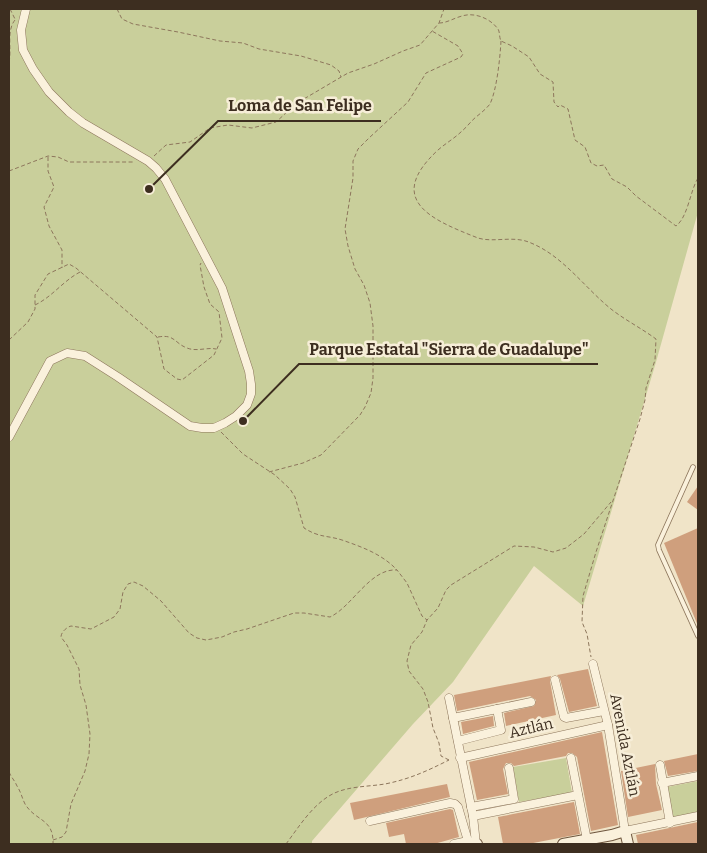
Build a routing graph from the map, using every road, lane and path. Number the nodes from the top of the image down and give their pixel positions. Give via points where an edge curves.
1 (26, 9) edge
2 (117, 9) edge
3 (444, 9) edge
4 (16, 20) dead end
5 (439, 23) junction
6 (432, 31) junction
7 (501, 41) junction
8 (9, 62) edge
9 (342, 77) junction
10 (48, 156) junction
11 (148, 161) junction
12 (9, 171) edge
13 (698, 178) edge
14 (206, 257) junction
15 (62, 268) junction
16 (80, 272) junction
17 (35, 305) junction
18 (157, 337) junction
19 (9, 340) edge
20 (216, 349) junction
21 (214, 428) junction
22 (9, 437) edge
23 (693, 468) dead end
24 (269, 472) junction
25 (612, 502) junction
26 (396, 570) junction
27 (427, 620) junction
28 (698, 636) edge
29 (593, 664) joint
30 (554, 680) dead end
31 (449, 698) dead end
32 (531, 702) dead end
33 (497, 709) junction
34 (604, 711) junction
35 (453, 718) junction
36 (608, 725) junction
37 (458, 741) junction
38 (460, 758) junction
39 (570, 758) dead end
40 (449, 760) junction
41 (660, 765) dead end
42 (509, 768) dead end
43 (9, 772) edge
44 (698, 776) edge
45 (662, 783) junction
46 (578, 795) junction
47 (471, 807) junction
48 (473, 816) junction
49 (698, 816) edge
50 (370, 821) dead end
51 (670, 823) junction
52 (625, 831) junction
53 (53, 840) junction
54 (587, 840) junction
55 (613, 840) edge
56 (472, 843) edge
57 (53, 844) edge
58 (286, 844) edge
59 (454, 844) edge
60 (563, 844) edge
61 (628, 844) edge

1 - 11 street via 21,30 23,50 49,92 83,123
2 - 9 path via 122,20 133,24 301,56 331,65
3 - 5 path
4 - 8 path via 11,29
5 - 6 path
5 - 7 path via 464,15 477,15 499,31
6 - 9 path via 420,45
6 - 24 path via 458,46 463,54 426,73 408,102 358,149 353,161 345,230 355,269 364,285 372,313 370,396 360,415 321,455
7 - 13 path via 529,57 540,74 553,82 554,102 558,107 560,104 568,109 575,140 585,147 590,163 604,165 612,179 676,226 682,219
7 - 25 path via 493,99 463,131 433,156 416,181 414,194 424,210 484,240 510,239 536,245 552,255 612,310 656,339 645,400
9 - 11 path via 296,102 273,123 252,128 228,125 210,128 190,142 166,145
10 - 11 path via 69,162
10 - 12 path
10 - 15 path via 48,171 54,187 44,207 49,226 62,250
11 - 14 street via 166,179
14 - 20 path via 200,265 204,287 210,304 219,312 222,338
14 - 21 street via 222,288 252,384 247,405 225,424
15 - 16 path via 69,264
15 - 17 path via 48,274 35,295
16 - 17 path
16 - 18 path
17 - 19 path via 28,322
18 - 20 path via 172,337 189,349
18 - 20 path via 164,369 177,379 182,380 214,355
21 - 22 street via 190,426 85,356 67,353 50,361
21 - 24 path
23 - 28 lane via 658,545
24 - 26 path via 292,492 304,528 318,536 363,547 388,560
25 - 27 path via 584,534 566,548 553,552 514,546 451,585
25 - 29 path via 583,596 582,622
26 - 27 path
26 - 53 path via 378,575 330,618 294,614 210,640 189,633 156,596 134,582 126,586 120,609 112,619 91,629 68,627 61,637 79,669 90,734 89,754 66,832
27 - 40 path via 412,645 407,664 427,698 441,756
29 - 34 street, Avenida Aztlán
30 - 34 street, Aztlán via 564,717
31 - 35 street
32 - 33 street, Aztlán
33 - 35 street, Aztlán
33 - 37 street, Aztlán via 501,730
34 - 36 street, Avenida Aztlán
35 - 37 street
36 - 38 street, Aztlán
36 - 52 street, Avenida Aztlán
37 - 38 street
38 - 40 path
38 - 47 street
39 - 46 street
40 - 58 path via 417,776 343,790 330,796 318,804
41 - 45 street
42 - 47 street via 514,799
43 - 53 path via 29,810 50,828
44 - 45 street
45 - 51 street
46 - 48 street
46 - 54 street
47 - 48 street
48 - 56 street
49 - 51 street
50 - 56 street via 455,804
51 - 52 street
52 - 55 street
52 - 61 street, Avenida Aztlán
53 - 57 path
54 - 55 street
54 - 60 street
56 - 59 street

